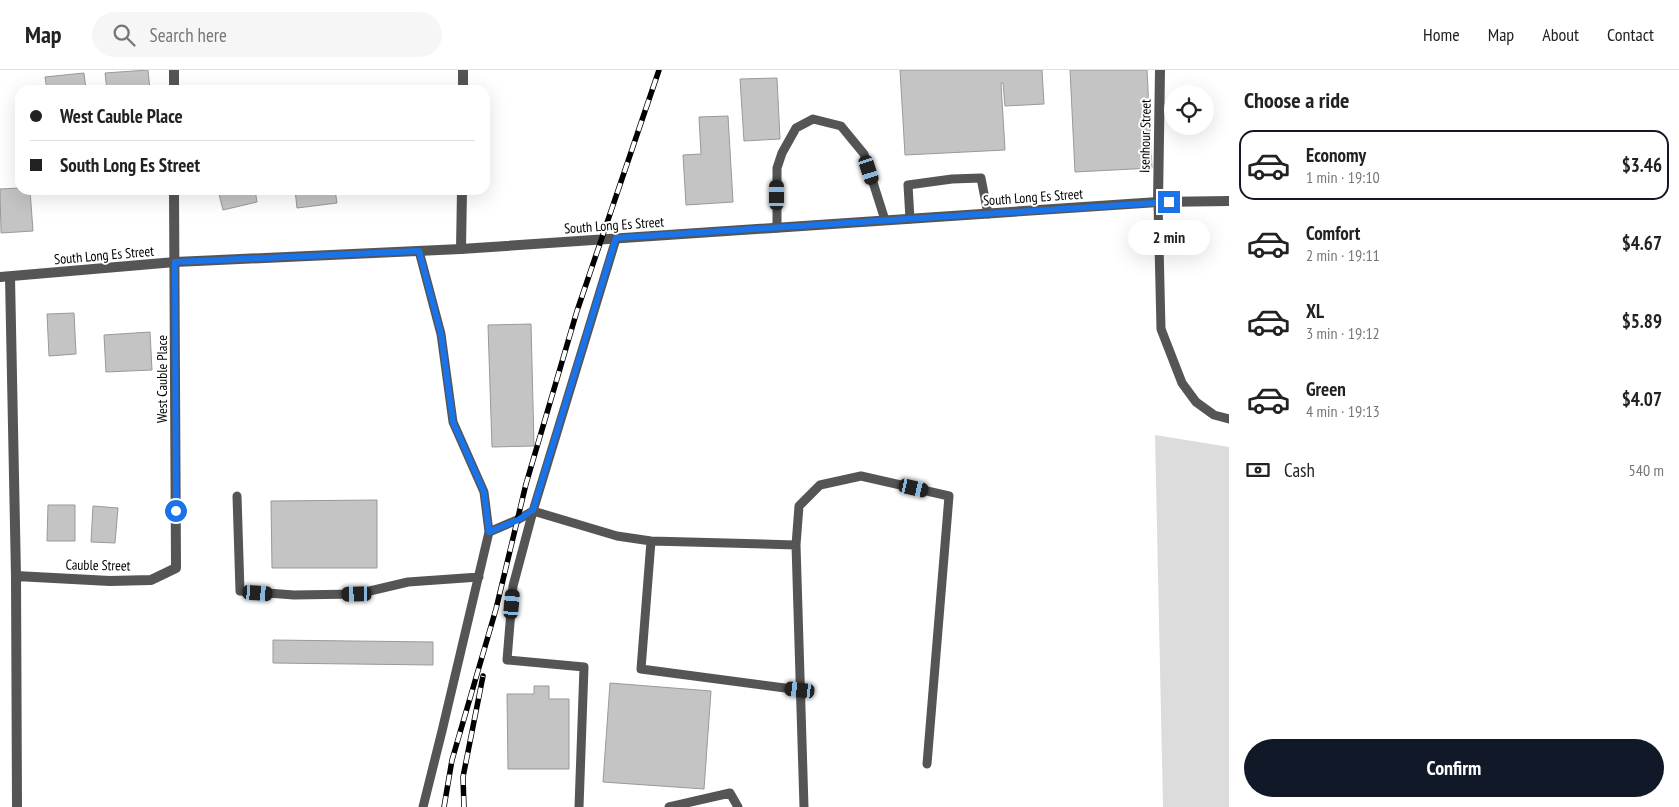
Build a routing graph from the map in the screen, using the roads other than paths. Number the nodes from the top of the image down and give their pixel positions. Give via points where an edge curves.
1 (174, 70) edge
2 (463, 70) edge
3 (1160, 70) edge
4 (174, 85) edge
5 (463, 85) edge
6 (174, 195) edge
7 (462, 195) edge
8 (1229, 201) edge
9 (1158, 202) junction
10 (988, 214) junction
11 (910, 219) junction
12 (885, 220) junction
13 (777, 228) junction
14 (616, 238) junction
15 (461, 249) junction
16 (419, 251) junction
17 (175, 262) junction
18 (5, 277) edge
19 (1229, 419) edge
20 (236, 496) dead end
21 (533, 510) junction
22 (489, 532) junction
23 (651, 541) junction
24 (796, 545) junction
25 (176, 568) joint
26 (16, 576) junction
27 (479, 577) junction
28 (800, 690) junction
29 (927, 764) dead end
30 (17, 807) edge
31 (422, 807) edge
32 (579, 807) edge
33 (669, 807) edge
34 (738, 807) edge
35 (804, 807) edge

1 - 4 street
2 - 5 street
3 - 9 street, Isenhour Street
6 - 17 street, West Cauble Place
7 - 15 street
8 - 9 street, South Long Es Street
9 - 10 street, South Long Es Street
9 - 19 lane via 1161,329 1182,383 1196,402 1214,415
10 - 11 street, South Long Es Street
10 - 11 lane via 981,178 952,179 908,185
11 - 12 street, South Long Es Street
12 - 13 street, South Long Es Street
12 - 13 lane via 864,154 841,126 813,119 796,128 777,168
13 - 14 street, South Long Es Street
14 - 15 street, South Long Es Street
14 - 21 lane
15 - 16 street, South Long Es Street
16 - 17 street, South Long Es Street
16 - 22 lane via 441,334 453,422 484,492
17 - 18 street, South Long Es Street
17 - 25 street, West Cauble Place
18 - 26 street
20 - 27 lane via 240,591 294,595 357,594 408,582
21 - 22 lane
21 - 23 lane via 617,536
21 - 32 lane via 513,586 507,660 584,667
22 - 27 lane
23 - 24 lane
23 - 28 lane via 640,670
24 - 28 lane
24 - 29 lane via 799,506 820,485 861,476 948,496
25 - 26 street, Cauble Street via 151,580
26 - 30 street
27 - 31 lane
28 - 35 lane
33 - 34 lane via 730,793

